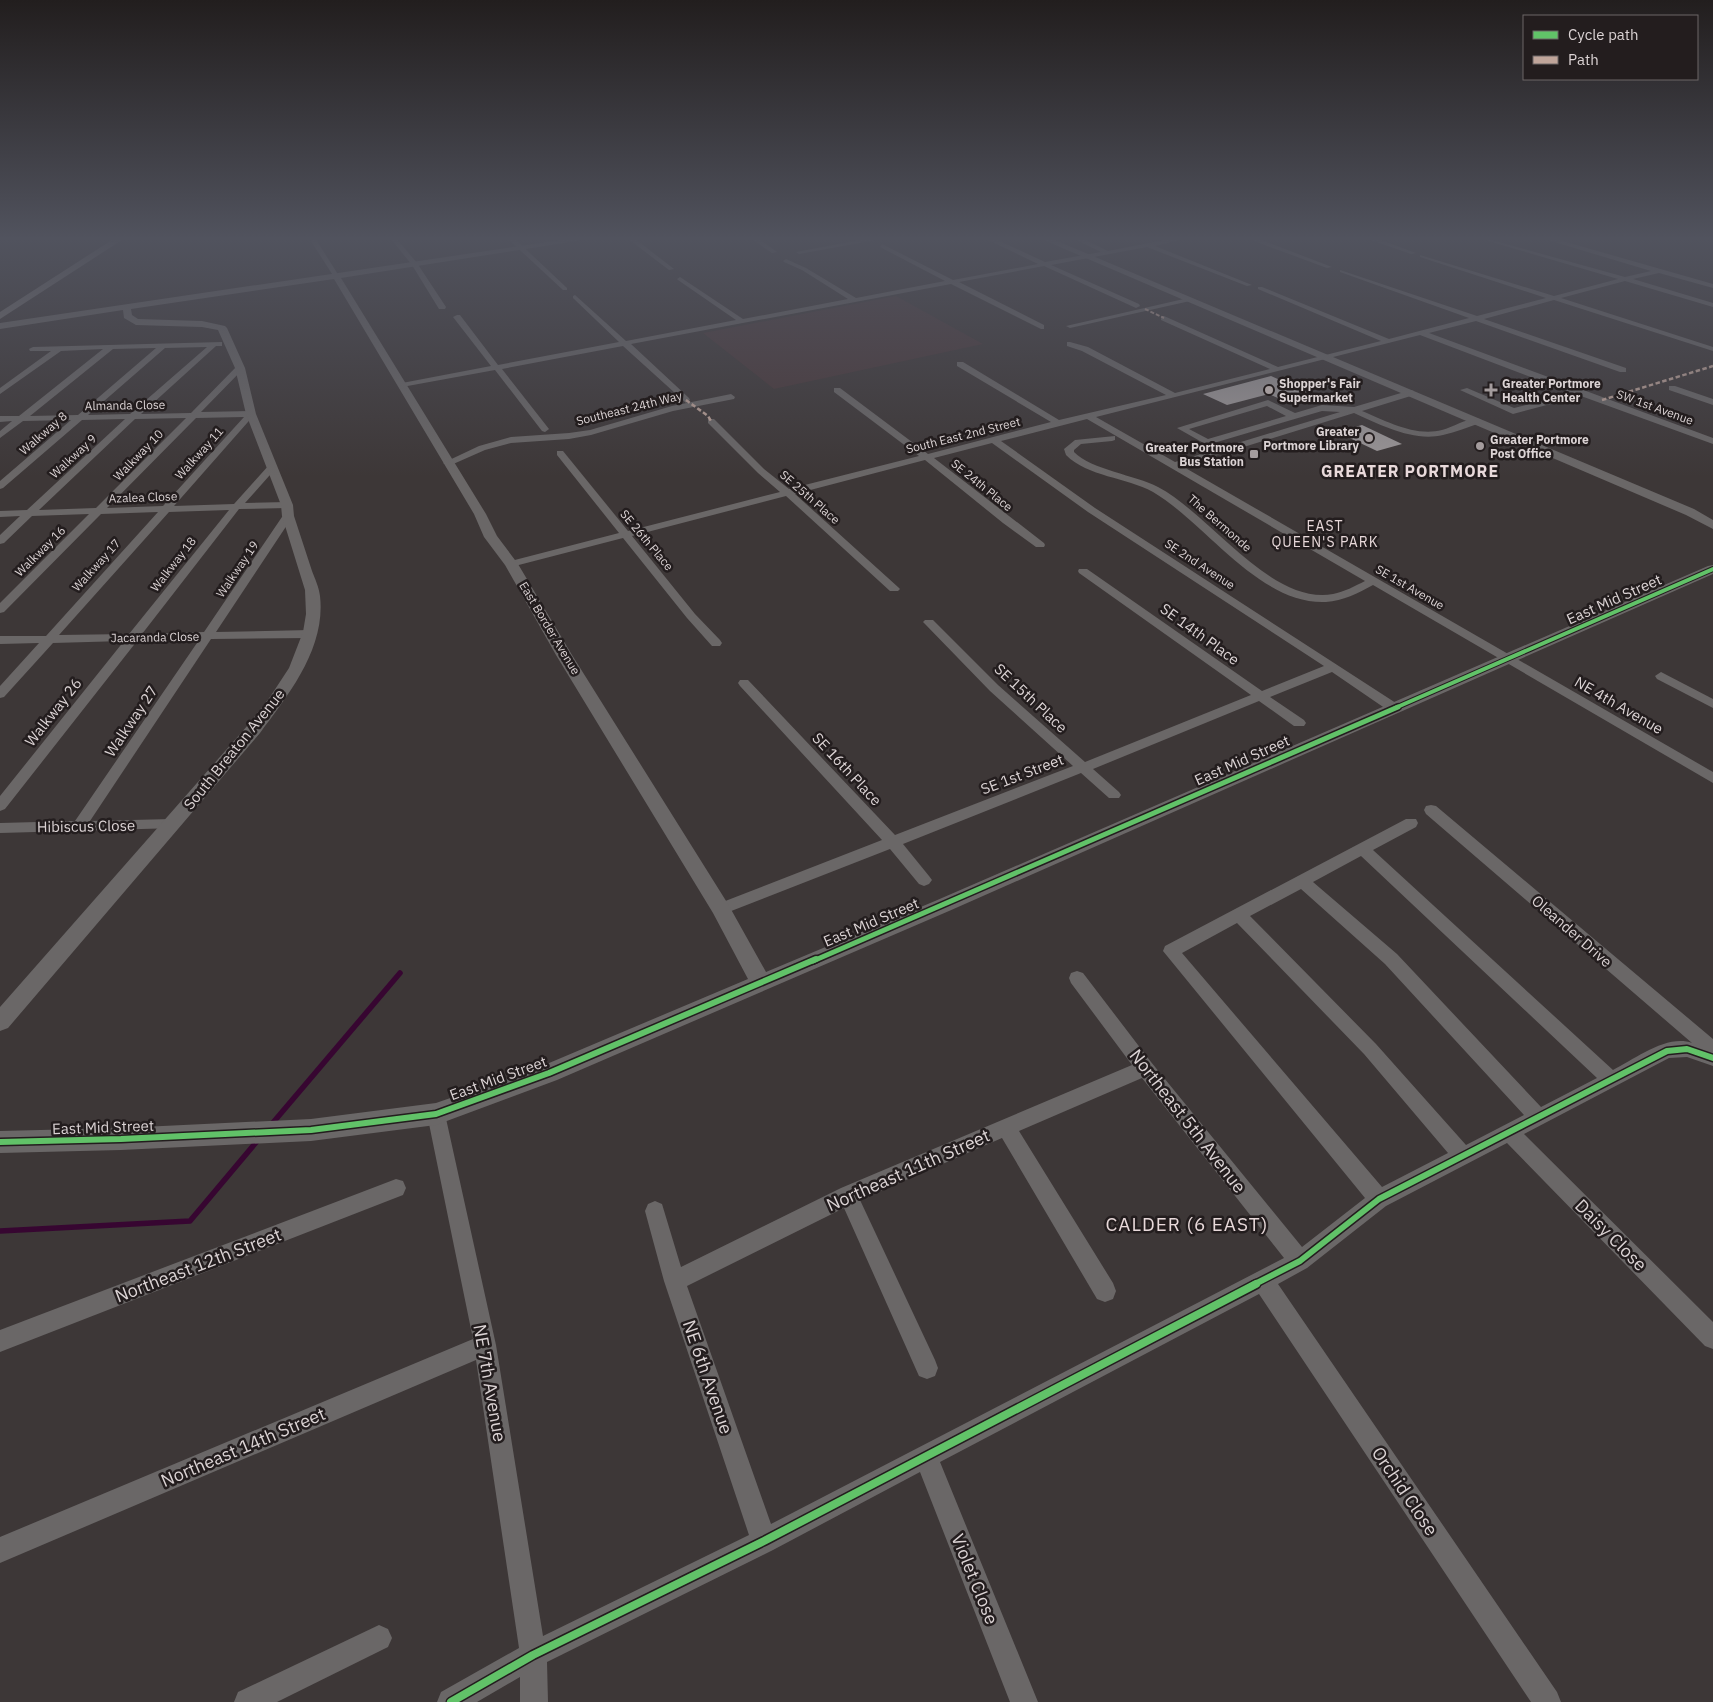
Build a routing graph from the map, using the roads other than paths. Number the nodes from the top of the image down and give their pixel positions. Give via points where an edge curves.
1 (54, 317) edge
2 (129, 317) edge
3 (361, 317) edge
4 (457, 317) dead end
5 (597, 317) edge
6 (736, 317) edge
7 (768, 317) edge
8 (1022, 317) edge
9 (1109, 317) edge
10 (1231, 317) edge
11 (1332, 317) edge
12 (1612, 317) edge
13 (1164, 318) dead end
14 (1476, 318) joint
15 (743, 322) junction
16 (0, 326) edge
17 (1070, 326) dead end
18 (1041, 327) dead end
19 (1421, 333) junction
20 (1388, 340) junction
21 (624, 343) junction
22 (214, 344) junction
23 (1070, 344) dead end
24 (164, 345) junction
25 (230, 345) junction
26 (111, 347) junction
27 (60, 348) junction
28 (33, 349) dead end
29 (1713, 349) edge
30 (1325, 356) junction
31 (960, 364) dead end
32 (497, 367) junction
33 (240, 368) junction
34 (1276, 369) junction
35 (1623, 370) dead end
36 (402, 386) junction
37 (1672, 388) dead end
38 (837, 390) dead end
39 (1464, 390) dead end
40 (0, 392) edge
41 (1411, 393) junction
42 (1583, 393) junction
43 (1174, 396) junction
44 (731, 397) dead end
45 (686, 400) dead end
46 (1713, 402) edge
47 (1354, 410) junction
48 (251, 414) junction
49 (193, 416) junction
50 (1089, 416) junction
51 (132, 417) junction
52 (1295, 417) junction
53 (79, 418) junction
54 (20, 419) junction
55 (0, 420) edge
56 (711, 421) dead end
57 (1477, 421) junction
58 (1058, 423) junction
59 (545, 429) dead end
60 (0, 435) edge
61 (1112, 438) dead end
62 (994, 440) junction
63 (1713, 441) edge
64 (1208, 442) junction
65 (1223, 450) junction
66 (560, 453) dead end
67 (927, 457) junction
68 (448, 463) junction
69 (1174, 465) junction
70 (272, 467) junction
71 (0, 486) edge
72 (788, 493) junction
73 (236, 507) junction
74 (166, 509) junction
75 (100, 511) junction
76 (288, 511) junction
77 (1690, 512) junction
78 (30, 513) junction
79 (0, 514) edge
80 (1713, 518) edge
81 (1713, 525) edge
82 (627, 534) junction
83 (0, 541) edge
84 (1040, 545) dead end
85 (511, 564) junction
86 (1713, 569) edge
87 (1083, 571) dead end
88 (1374, 580) junction
89 (894, 589) dead end
90 (0, 610) edge
91 (929, 622) dead end
92 (310, 634) junction
93 (209, 636) junction
94 (132, 638) junction
95 (48, 639) junction
96 (0, 640) edge
97 (716, 643) dead end
98 (1510, 659) junction
99 (1333, 667) junction
100 (1661, 676) dead end
101 (744, 683) dead end
102 (0, 694) edge
103 (1258, 696) junction
104 (1713, 704) edge
105 (1394, 708) junction
106 (1299, 723) dead end
107 (1082, 768) junction
108 (1713, 778) edge
109 (1114, 795) dead end
110 (0, 806) edge
111 (1431, 810) dead end
112 (172, 824) junction
113 (1410, 824) dead end
114 (80, 825) junction
115 (0, 828) edge
116 (893, 842) junction
117 (1363, 849) junction
118 (924, 880) dead end
119 (1302, 881) junction
120 (721, 909) junction
121 (1239, 915) junction
122 (1077, 978) dead end
123 (761, 983) junction
124 (0, 1022) edge
125 (1713, 1050) edge
126 (1713, 1058) edge
127 (1145, 1068) junction
128 (1610, 1080) junction
129 (436, 1114) junction
130 (1538, 1117) junction
131 (1006, 1127) junction
132 (1509, 1132) junction
133 (0, 1142) edge
134 (1463, 1156) junction
135 (396, 1188) dead end
136 (848, 1195) junction
137 (1379, 1198) junction
138 (655, 1212) dead end
139 (1300, 1261) junction
140 (675, 1281) junction
141 (1263, 1281) junction
142 (1105, 1291) dead end
143 (1713, 1338) edge
144 (0, 1341) edge
145 (485, 1345) junction
146 (927, 1368) dead end
147 (926, 1456) junction
148 (764, 1541) junction
149 (0, 1550) edge
150 (379, 1638) dead end
151 (533, 1655) junction
152 (248, 1702) edge
153 (451, 1702) edge
154 (534, 1702) edge
155 (1024, 1702) edge
156 (1548, 1702) edge

1 - 16 street
2 - 25 street, South Breaton Avenue via 136,322 217,326 222,328
3 - 36 street, East Border Avenue
4 - 32 street
5 - 21 street
6 - 15 street
7 - 15 street
8 - 18 street
9 - 17 street
10 - 30 street
11 - 20 street
12 - 29 street
13 - 34 street
14 - 19 street, South East 2nd Street
14 - 35 street
15 - 21 street
19 - 20 street, South East 2nd Street
19 - 42 street, SW 1st Avenue
20 - 30 street, South East 2nd Street
21 - 32 street
21 - 45 street
22 - 24 street
22 - 25 street
22 - 51 street, Walkway 9
23 - 43 street
24 - 26 street
24 - 53 street, Walkway 8
25 - 33 street, South Breaton Avenue
26 - 27 street
26 - 54 street
27 - 28 street
27 - 40 street
30 - 34 street, South East 2nd Street
30 - 41 street
31 - 58 street
32 - 36 street
32 - 59 street
33 - 48 street, South Breaton Avenue
33 - 49 street, Walkway 10
34 - 43 street, South East 2nd Street
36 - 68 street, East Border Avenue
37 - 46 street
38 - 67 street, SE 24th Place
39 - 42 street via 1513,411
41 - 47 street
41 - 57 street
42 - 63 street, SW 1st Avenue
43 - 50 street, South East 2nd Street
44 - 68 street, Southeast 24th Way via 672,409 591,432 511,440
47 - 52 street via 1322,408
47 - 57 street via 1418,434 1441,433
47 - 65 street
48 - 49 street, Almanda Close
48 - 70 street, South Breaton Avenue
48 - 74 street, Walkway 11
49 - 51 street, Almanda Close
49 - 75 street, Walkway 10
50 - 58 street, South East 2nd Street
50 - 69 street, SE 1st Avenue
51 - 53 street, Almanda Close
51 - 78 street, Walkway 9
52 - 64 street
52 - 64 street via 1268,403 1182,428
53 - 54 street, Almanda Close
53 - 71 street, Walkway 8
54 - 55 street, Almanda Close
54 - 60 street
56 - 72 street, SE 25th Place via 761,472
57 - 77 street
58 - 62 street, South East 2nd Street
61 - 88 street, The Bermonde via 1078,442 1069,449 1070,456 1137,481 1174,501 1256,571 1282,587 1305,596 1328,599 1345,595
62 - 67 street, South East 2nd Street
62 - 99 street, SE 2nd Avenue via 1078,502
64 - 65 street
65 - 69 street
66 - 82 street, SE 26th Place
67 - 72 street, South East 2nd Street
67 - 84 street, SE 24th Place
68 - 85 street, East Border Avenue via 491,537
69 - 88 street, SE 1st Avenue
70 - 73 street, Walkway 18
70 - 76 street, South Breaton Avenue
72 - 82 street, South East 2nd Street
72 - 89 street, SE 25th Place
73 - 74 street, Azalea Close
73 - 76 street, Azalea Close
73 - 94 street, Walkway 18
74 - 75 street, Azalea Close
74 - 95 street, Walkway 17
75 - 78 street, Azalea Close
75 - 90 street, Walkway 16
76 - 92 street, South Breaton Avenue via 313,596
76 - 93 street, Walkway 19
77 - 80 street
77 - 81 street
78 - 79 street, Azalea Close
78 - 83 street, Walkway 9
82 - 85 street, South East 2nd Street
82 - 97 street, SE 26th Place
85 - 120 street, East Border Avenue
86 - 98 street, East Mid Street
87 - 103 street, SE 14th Place
88 - 98 street, SE 1st Avenue
91 - 107 street, SE 15th Place via 994,688
92 - 93 street, Jacaranda Close
92 - 112 street, South Breaton Avenue via 296,668 273,705
93 - 94 street, Jacaranda Close
93 - 114 street, Walkway 27
94 - 95 street, Jacaranda Close
94 - 110 street, Walkway 26
95 - 96 street, Jacaranda Close
95 - 102 street, Walkway 17
98 - 105 street, East Mid Street
98 - 108 street, NE 4th Avenue
99 - 103 street, SE 1st Street
99 - 105 street, SE 2nd Avenue
100 - 104 street
101 - 116 street, SE 16th Place
103 - 106 street, SE 14th Place
103 - 107 street, SE 1st Street
105 - 123 street, East Mid Street
107 - 109 street, SE 15th Place
107 - 116 street, SE 1st Street
111 - 125 street, Oleander Drive
112 - 114 street, Hibiscus Close
112 - 124 street, South Breaton Avenue
113 - 117 street
114 - 115 street, Hibiscus Close
116 - 118 street, SE 16th Place
116 - 120 street, SE 1st Street
117 - 119 street
117 - 128 street
119 - 121 street
119 - 130 street via 1391,959
120 - 123 street, East Border Avenue
121 - 134 street via 1370,1049
121 - 137 street via 1171,951
122 - 127 street, Northeast 5th Avenue
123 - 129 street, East Mid Street via 549,1073
126 - 128 street via 1687,1049 1667,1051
127 - 131 street, Northeast 11th Street
127 - 139 street, Northeast 5th Avenue
128 - 130 street
129 - 133 street, East Mid Street via 310,1130
129 - 145 street, NE 7th Avenue
130 - 132 street
131 - 136 street, Northeast 11th Street
131 - 142 street
132 - 134 street
132 - 143 street, Daisy Close
134 - 137 street
135 - 144 street, Northeast 12th Street
136 - 140 street, Northeast 11th Street
136 - 146 street
137 - 139 street
138 - 140 street, NE 6th Avenue
139 - 141 street
140 - 148 street, NE 6th Avenue
141 - 147 street
141 - 156 street, Orchid Close
145 - 149 street, Northeast 14th Street
145 - 151 street, NE 7th Avenue
147 - 148 street
147 - 155 street, Violet Close
148 - 151 street
150 - 152 street
151 - 153 street
151 - 154 street, NE 7th Avenue

